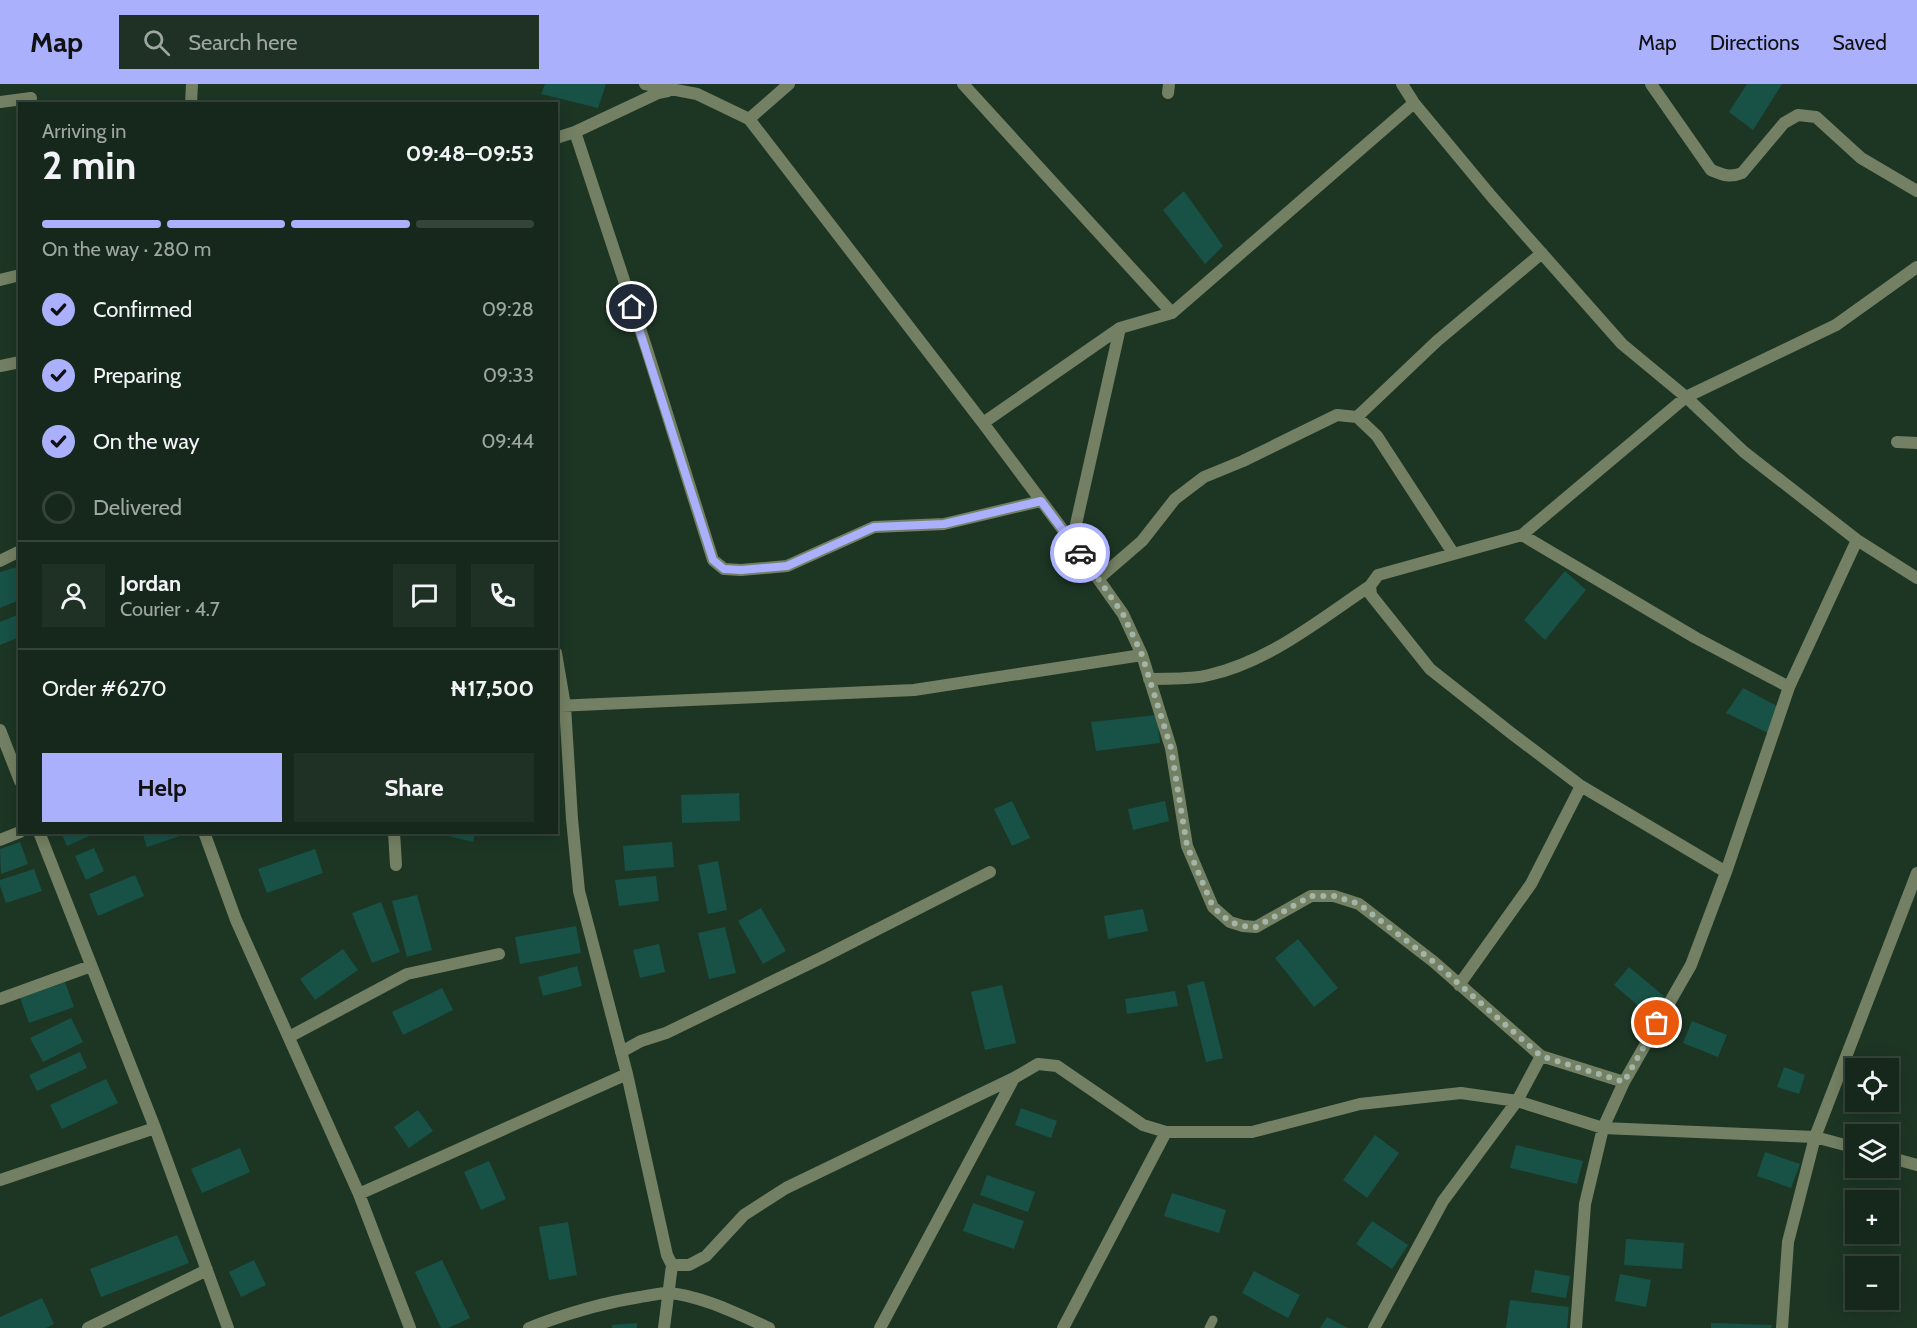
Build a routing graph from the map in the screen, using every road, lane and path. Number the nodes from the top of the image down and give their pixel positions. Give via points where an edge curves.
1 (30, 84) edge
2 (192, 84) edge
3 (645, 84) edge
4 (789, 84) edge
5 (963, 84) edge
6 (1402, 84) edge
7 (1651, 84) edge
8 (700, 89) edge
9 (675, 91) junction
10 (32, 101) edge
11 (0, 102) edge
12 (191, 102) edge
13 (1414, 103) junction
14 (749, 119) junction
15 (575, 132) junction
16 (558, 137) edge
17 (1917, 191) edge
18 (1542, 253) junction
19 (1917, 267) edge
20 (18, 276) edge
21 (0, 280) edge
22 (1172, 313) junction
23 (1120, 327) junction
24 (18, 362) edge
25 (0, 366) edge
26 (1686, 397) junction
27 (1357, 417) junction
28 (983, 423) junction
29 (1897, 442) dead end
30 (1917, 443) edge
31 (1041, 501) junction
32 (1522, 535) junction
33 (1857, 540) junction
34 (1072, 542) junction
35 (18, 552) edge
36 (1453, 553) junction
37 (0, 561) edge
38 (1917, 578) edge
39 (1098, 579) junction
40 (1370, 586) junction
41 (1142, 655) junction
42 (558, 674) edge
43 (1149, 679) junction
44 (1789, 687) junction
45 (561, 706) edge
46 (0, 730) edge
47 (18, 776) edge
48 (1581, 786) junction
49 (18, 833) edge
50 (40, 834) edge
51 (205, 834) edge
52 (394, 834) edge
53 (0, 840) edge
54 (396, 864) dead end
55 (990, 872) dead end
56 (1726, 872) junction
57 (1917, 873) edge
58 (499, 954) dead end
59 (91, 966) junction
60 (1459, 985) junction
61 (0, 999) edge
62 (289, 1037) junction
63 (621, 1052) junction
64 (1541, 1056) junction
65 (627, 1074) junction
66 (1014, 1078) junction
67 (1624, 1082) junction
68 (1517, 1101) junction
69 (155, 1128) junction
70 (1603, 1128) junction
71 (1166, 1132) junction
72 (1815, 1137) junction
73 (1845, 1145) edge
74 (1899, 1160) edge
75 (1917, 1165) edge
76 (0, 1180) edge
77 (359, 1194) junction
78 (672, 1265) junction
79 (207, 1270) junction
80 (668, 1293) junction
81 (88, 1328) edge
82 (228, 1328) edge
83 (410, 1328) edge
84 (529, 1328) edge
85 (664, 1328) edge
86 (769, 1328) edge
87 (880, 1328) edge
88 (1063, 1328) edge
89 (1374, 1328) edge
90 (1576, 1328) edge
91 (1782, 1328) edge

1 - 10 street
2 - 12 street
3 - 9 street
4 - 14 street
5 - 22 street
6 - 13 street
7 - 17 street via 1711,170 1721,175 1733,177 1742,173 1784,123 1798,115 1815,117 1861,158
8 - 9 street
8 - 14 street
9 - 15 street via 658,93
10 - 11 street
13 - 18 street
13 - 22 street
14 - 28 street
15 - 16 street
15 - 31 street via 713,560 724,569 787,566 874,527 944,524
18 - 26 street via 1622,344
18 - 27 street via 1437,340
19 - 26 street via 1836,325
20 - 21 street
22 - 23 street
23 - 28 street
23 - 34 street
24 - 25 street
26 - 32 street
26 - 33 street via 1744,452
27 - 36 street via 1377,436
27 - 39 street via 1337,415 1204,477 1175,499 1142,541
28 - 31 street
29 - 30 street
31 - 34 street
32 - 36 street
32 - 44 street via 1696,638
33 - 38 street
33 - 44 street
34 - 39 street
35 - 37 street
36 - 40 street via 1378,575
39 - 41 street via 1123,614
40 - 43 street via 1271,652 1242,665 1207,676
40 - 48 street via 1371,596 1430,669
41 - 43 street
41 - 45 street via 914,690
42 - 45 street
43 - 60 street via 1171,748 1187,846 1213,907 1230,922 1256,927 1311,896 1335,896 1359,904
44 - 56 street
45 - 63 street via 579,891
46 - 47 street
48 - 56 street
48 - 60 street via 1531,884
49 - 53 street
50 - 59 street
51 - 62 street via 236,920
52 - 54 street
55 - 63 street via 823,957
56 - 67 street via 1691,965
57 - 72 street
58 - 62 street via 407,974
59 - 61 street
59 - 69 street
60 - 64 street
62 - 77 street
63 - 65 street
64 - 67 street
64 - 68 street
65 - 77 street
65 - 78 street
66 - 71 street via 1038,1064 1057,1066 1143,1125
66 - 78 street via 786,1188 744,1215 706,1256 689,1265
66 - 87 street
67 - 70 street
68 - 70 street
68 - 71 street via 1461,1092 1360,1104 1252,1132
68 - 89 street via 1443,1201
69 - 76 street
69 - 79 street
70 - 72 street
70 - 90 street via 1585,1204
71 - 88 street
72 - 73 street
72 - 91 street via 1788,1242
74 - 75 street
77 - 83 street
78 - 80 street
79 - 81 street
79 - 82 street
80 - 84 street via 570,1312
80 - 85 street
80 - 86 street via 730,1310

